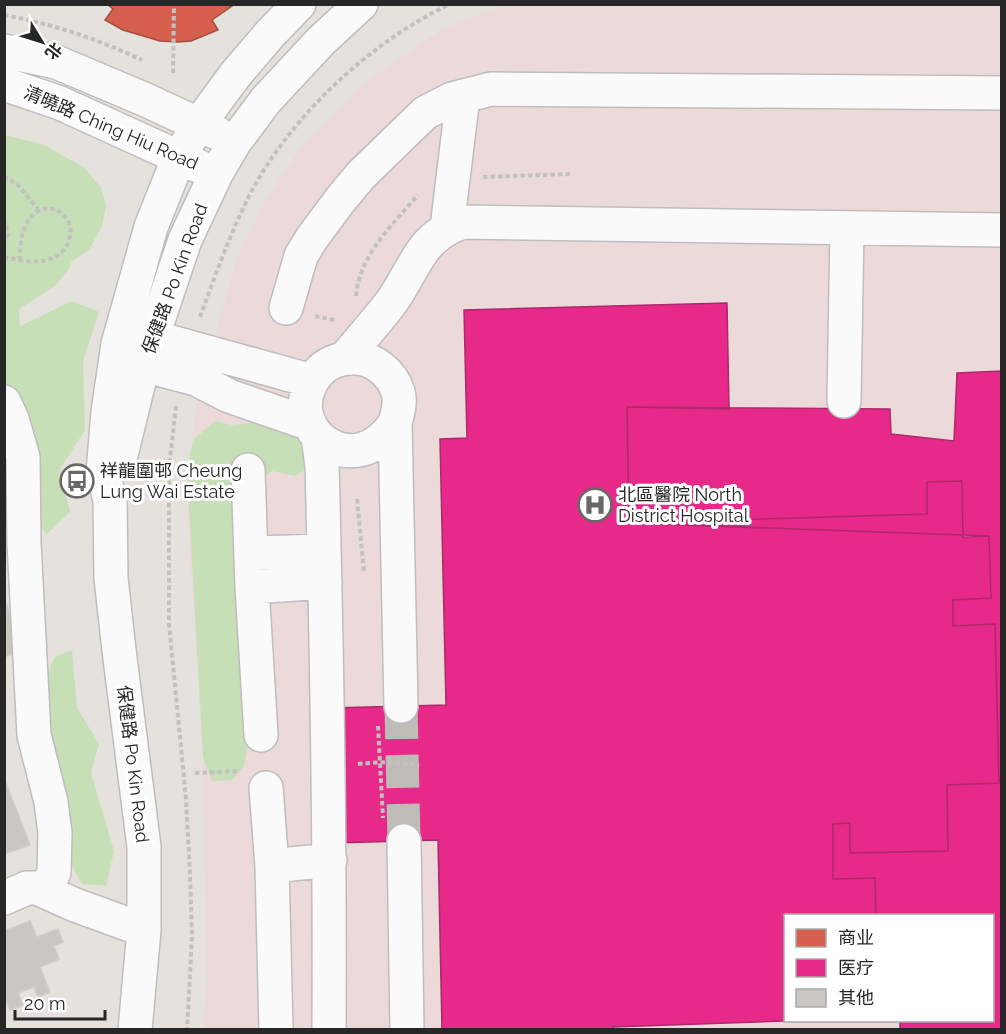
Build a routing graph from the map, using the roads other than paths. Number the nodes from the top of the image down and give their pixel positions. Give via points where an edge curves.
1 (299, 4) edge
2 (361, 4) edge
3 (4, 51) edge
4 (4, 84) edge
5 (1002, 93) edge
6 (463, 96) junction
7 (199, 124) junction
8 (234, 143) junction
9 (179, 157) junction
10 (216, 174) junction
11 (447, 228) junction
12 (847, 228) junction
13 (1002, 230) edge
14 (391, 302) junction
15 (286, 308) dead end
16 (118, 344) junction
17 (148, 351) junction
18 (345, 358) junction
19 (379, 366) junction
20 (312, 381) junction
21 (229, 396) junction
22 (844, 401) dead end
23 (4, 402) edge
24 (133, 406) junction
25 (395, 423) junction
26 (314, 430) junction
27 (249, 470) dead end
28 (110, 500) junction
29 (251, 554) junction
30 (325, 567) junction
31 (252, 587) junction
32 (389, 710) tunnel mouth
33 (261, 735) dead end
34 (267, 788) dead end
35 (393, 830) tunnel mouth
36 (330, 860) junction
37 (272, 866) junction
38 (46, 891) junction
39 (4, 898) edge
40 (144, 930) junction
41 (135, 1029) edge
42 (276, 1029) edge
43 (329, 1029) edge
44 (407, 1029) edge

1 - 7 street, 保健路 Po Kin Road via 235,75
2 - 8 street, 保健路 Po Kin Road via 280,85
3 - 7 street, 清曉路 Ching Hiu Road via 56,62
4 - 9 street, 清曉路 Ching Hiu Road via 60,104
5 - 6 street via 491,89
6 - 11 street
6 - 15 street via 425,113 361,175 301,256
7 - 8 street, 清曉路 Ching Hiu Road
7 - 9 street, 保健路 Po Kin Road
8 - 10 street, 保健路 Po Kin Road
9 - 10 street, 清曉路 Ching Hiu Road
9 - 16 street, 保健路 Po Kin Road via 151,227
10 - 17 street, 保健路 Po Kin Road via 185,240
11 - 12 street via 463,222
11 - 14 street via 431,239
12 - 13 street
12 - 22 street
14 - 18 street
14 - 19 street
16 - 17 street via 135,336
16 - 28 street, 保健路 Po Kin Road via 103,473
17 - 20 street
17 - 21 street
17 - 24 street, 保健路 Po Kin Road
18 - 19 street via 357,357
18 - 20 street via 332,362
19 - 25 street via 391,377 398,392
20 - 26 street via 306,409
21 - 24 street via 167,395
21 - 26 street
23 - 38 street via 23,457 34,735 55,833 54,872
24 - 28 street, 保健路 Po Kin Road
25 - 26 street via 375,446 360,451 330,446
25 - 32 street
26 - 30 street via 322,466
27 - 29 street
28 - 40 street, 保健路 Po Kin Road via 111,578 118,650 144,847
29 - 30 street
29 - 31 street
30 - 31 street
30 - 36 street
31 - 33 street
34 - 37 street
35 - 44 street
36 - 37 street
36 - 43 street
37 - 42 street
38 - 39 street via 27,888
38 - 40 street
40 - 41 street, 保健路 Po Kin Road

